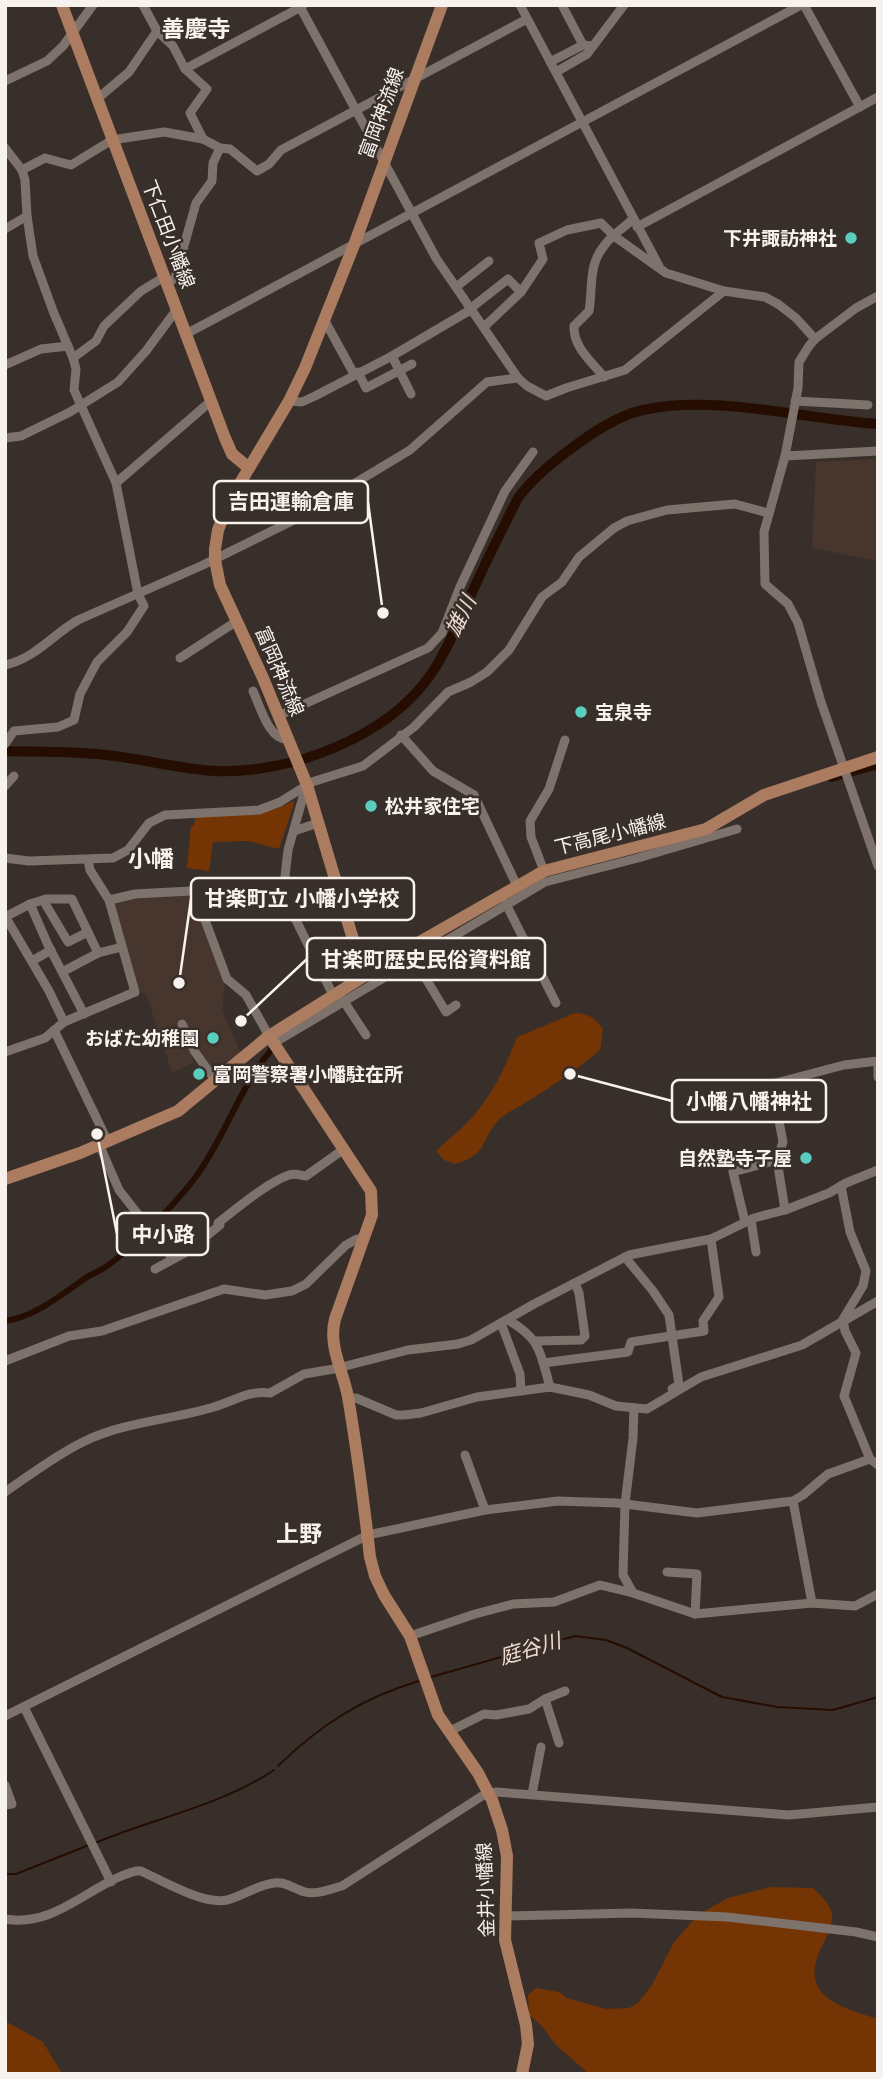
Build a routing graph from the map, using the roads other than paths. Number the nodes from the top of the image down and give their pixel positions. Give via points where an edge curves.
1 (62, 5) edge
2 (93, 5) edge
3 (143, 5) edge
4 (442, 5) edge
5 (520, 5) edge
6 (562, 5) edge
7 (624, 5) edge
8 (802, 5) edge
9 (301, 6) edge
10 (527, 19) junction
11 (157, 31) junction
12 (71, 33) junction
13 (588, 46) junction
14 (550, 62) junction
15 (185, 69) junction
16 (556, 72) junction
17 (414, 79) junction
18 (5, 81) edge
19 (878, 97) edge
20 (97, 99) junction
21 (860, 107) junction
22 (357, 111) junction
23 (582, 122) junction
24 (202, 139) junction
25 (113, 140) junction
26 (5, 148) edge
27 (220, 148) junction
28 (383, 164) junction
29 (22, 170) junction
30 (411, 214) junction
31 (27, 216) junction
32 (635, 223) junction
33 (5, 229) edge
34 (614, 236) junction
35 (354, 244) junction
36 (489, 261) dead end
37 (660, 267) junction
38 (166, 281) junction
39 (456, 288) junction
40 (724, 291) junction
41 (521, 292) junction
42 (878, 296) edge
43 (471, 308) junction
44 (177, 309) junction
45 (325, 321) junction
46 (484, 327) junction
47 (186, 334) junction
48 (815, 339) junction
49 (68, 346) junction
50 (392, 356) junction
51 (74, 358) junction
52 (412, 364) dead end
53 (5, 365) edge
54 (400, 370) junction
55 (356, 373) junction
56 (604, 377) junction
57 (518, 378) junction
58 (411, 394) dead end
59 (211, 401) junction
60 (289, 401) junction
61 (795, 402) junction
62 (82, 405) junction
63 (868, 405) dead end
64 (5, 438) edge
65 (878, 451) edge
66 (533, 452) dead end
67 (785, 456) junction
68 (249, 468) junction
69 (116, 483) junction
70 (768, 513) junction
71 (215, 560) junction
72 (138, 594) junction
73 (237, 621) junction
74 (180, 658) dead end
75 (5, 665) edge
76 (253, 691) dead end
77 (278, 716) junction
78 (401, 735) junction
79 (8, 740) edge
80 (565, 740) dead end
81 (290, 745) junction
82 (878, 757) edge
83 (844, 768) junction
84 (14, 776) dead end
85 (5, 786) edge
86 (304, 787) junction
87 (318, 823) junction
88 (737, 829) dead end
89 (293, 831) junction
90 (637, 853) junction
91 (5, 858) edge
92 (88, 860) junction
93 (878, 866) edge
94 (544, 871) junction
95 (517, 886) junction
96 (211, 891) junction
97 (283, 894) junction
98 (43, 900) junction
99 (109, 900) junction
100 (30, 904) junction
101 (506, 904) junction
102 (5, 917) edge
103 (88, 932) junction
104 (122, 947) junction
105 (51, 950) junction
106 (98, 953) junction
107 (414, 959) junction
108 (32, 961) junction
109 (64, 971) junction
110 (364, 976) junction
111 (338, 998) junction
112 (556, 1003) dead end
113 (456, 1005) dead end
114 (84, 1014) junction
115 (64, 1022) junction
116 (182, 1024) dead end
117 (54, 1030) junction
118 (366, 1035) dead end
119 (271, 1040) junction
120 (5, 1052) edge
121 (878, 1061) edge
122 (878, 1077) edge
123 (215, 1080) junction
124 (103, 1142) junction
125 (344, 1149) junction
126 (777, 1160) junction
127 (878, 1170) edge
128 (5, 1179) edge
129 (841, 1186) junction
130 (785, 1210) junction
131 (748, 1221) junction
132 (365, 1239) junction
133 (711, 1239) junction
134 (756, 1252) dead end
135 (625, 1257) junction
136 (173, 1259) junction
137 (155, 1269) dead end
138 (575, 1283) junction
139 (878, 1301) edge
140 (843, 1319) junction
141 (504, 1322) junction
142 (671, 1336) junction
143 (535, 1341) junction
144 (5, 1361) edge
145 (543, 1363) junction
146 (340, 1367) junction
147 (550, 1387) junction
148 (521, 1391) junction
149 (348, 1398) junction
150 (666, 1400) junction
151 (634, 1408) junction
152 (465, 1455) dead end
153 (874, 1462) edge
154 (5, 1492) edge
155 (793, 1501) junction
156 (625, 1504) junction
157 (485, 1510) junction
158 (368, 1535) junction
159 (667, 1572) dead end
160 (633, 1593) junction
161 (876, 1598) edge
162 (812, 1603) junction
163 (695, 1614) junction
164 (410, 1636) junction
165 (565, 1691) dead end
166 (545, 1699) junction
167 (24, 1707) junction
168 (5, 1716) edge
169 (454, 1729) dead end
170 (559, 1743) dead end
171 (541, 1747) dead end
172 (5, 1785) edge
173 (489, 1793) junction
174 (531, 1794) junction
175 (5, 1805) edge
176 (878, 1807) edge
177 (111, 1882) junction
178 (505, 1916) junction
179 (5, 1919) edge
180 (878, 1937) edge
181 (522, 2074) edge

1 - 12 main road, 下仁田小幡線
2 - 12 street
3 - 11 street
4 - 17 main road, 富岡神流線
5 - 10 street
6 - 13 street
7 - 13 street
8 - 21 street
8 - 23 street
9 - 15 street
9 - 22 street
10 - 14 street
10 - 17 street
11 - 15 street via 173,46
11 - 20 street via 129,72
12 - 18 street via 47,61
12 - 20 main road, 下仁田小幡線
13 - 14 street
13 - 16 street via 587,54
14 - 16 street
15 - 24 street via 207,89 190,113
16 - 23 street
17 - 22 street
17 - 28 main road, 富岡神流線
19 - 21 street
20 - 25 main road, 下仁田小幡線
21 - 32 street
22 - 27 street via 281,150 257,171 237,153
22 - 28 street
23 - 30 street
23 - 32 street
24 - 25 street via 164,132
24 - 27 street
25 - 29 street via 71,165 45,158
25 - 38 main road, 下仁田小幡線
26 - 29 street
27 - 38 street via 212,181 196,203 175,278
28 - 30 street
28 - 35 main road, 富岡神流線
29 - 31 street
30 - 35 street
30 - 39 street
31 - 33 street
31 - 49 street via 33,256
32 - 34 street
32 - 37 street
34 - 37 street
34 - 41 street via 601,223 567,230 539,243 543,259
34 - 56 street via 595,260 589,312 574,326 577,345
35 - 45 main road, 富岡神流線
35 - 47 street
36 - 39 street
37 - 40 street via 666,273
38 - 44 main road, 下仁田小幡線
38 - 51 street via 141,291 96,341
39 - 43 street
40 - 48 street via 765,297 796,318
40 - 56 street via 625,370
41 - 43 street via 508,279
41 - 46 street
42 - 48 street
43 - 46 street
43 - 50 street
44 - 47 main road, 下仁田小幡線
44 - 62 street via 127,373
45 - 55 street
45 - 60 main road, 富岡神流線
46 - 57 street
47 - 59 main road, 下仁田小幡線
48 - 61 street via 799,362
49 - 51 street
49 - 53 street via 41,349
50 - 54 street
50 - 55 street
51 - 62 street via 74,390
52 - 54 street
54 - 55 street via 366,388
54 - 58 street
55 - 60 street via 302,402
56 - 57 street via 546,396
57 - 71 street via 487,382 410,450 292,522
59 - 68 main road, 下仁田小幡線 via 229,449
59 - 69 street
60 - 68 main road, 富岡神流線
61 - 63 street
61 - 67 street
62 - 64 street via 21,436
62 - 69 street
65 - 67 street
66 - 77 street via 505,491 442,633 428,648
67 - 70 street
68 - 71 main road, 富岡神流線 via 221,521
69 - 72 street
70 - 78 street via 734,504 700,506 667,510 614,528 542,597 509,650 487,671 448,692
70 - 83 street via 765,584 788,604 798,623
71 - 72 street
71 - 73 main road, 富岡神流線 via 220,585
72 - 75 street via 78,620 33,655
72 - 79 street via 144,607 97,662 80,694 74,720 58,727 18,730
73 - 74 street
73 - 77 main road, 富岡神流線
76 - 81 street via 274,735
77 - 81 main road, 富岡神流線
78 - 86 street via 363,766
78 - 95 street via 433,771 474,794
80 - 94 street via 549,789 530,821
81 - 86 main road, 富岡神流線
82 - 83 main road, 下高尾小幡線
83 - 90 main road, 下高尾小幡線 via 756,799 706,829
83 - 93 street
84 - 85 street
86 - 87 main road, 富岡神流線
86 - 89 street
86 - 92 street via 259,810 164,815 121,855
87 - 89 street
87 - 110 main road, 富岡神流線
88 - 90 street
89 - 97 street
90 - 94 main road, 下高尾小幡線
90 - 101 street via 545,882
91 - 92 street
92 - 99 street
94 - 95 main road, 下高尾小幡線
95 - 110 main road, 下高尾小幡線
96 - 97 street
96 - 99 street via 135,894
96 - 119 street via 205,920 227,979 246,995
97 - 111 street
98 - 100 street
98 - 103 street via 72,899
98 - 103 street via 68,942
99 - 104 street
100 - 102 street
100 - 105 street
101 - 107 street
101 - 112 street
102 - 108 street
103 - 106 street
104 - 106 street
104 - 114 street via 135,992
105 - 108 street
105 - 109 street
106 - 109 street
107 - 111 street
107 - 113 street via 446,1012
108 - 115 street
109 - 114 street
110 - 111 main road
111 - 118 street
111 - 119 main road
114 - 115 street
115 - 117 street
116 - 123 street
117 - 120 street via 45,1038
117 - 124 street via 96,1113
119 - 123 main road
119 - 125 main road, 金井小幡線
121 - 122 street
121 - 126 street via 772,1084 783,1142
123 - 124 main road via 180,1110
124 - 128 main road
124 - 136 street via 119,1190
125 - 132 main road, 金井小幡線 via 371,1191 372,1215
125 - 136 street via 309,1174 285,1177 219,1224 205,1242
126 - 130 street
126 - 131 street via 733,1172
127 - 129 street
129 - 130 street
129 - 140 street via 850,1231 866,1271 863,1286
130 - 131 street
131 - 133 street
131 - 134 street
132 - 144 street via 346,1245 306,1284 292,1291 265,1295 224,1289 102,1331 69,1336
132 - 146 main road, 金井小幡線 via 333,1328
133 - 135 street
133 - 142 street via 719,1297 703,1321 704,1331
135 - 138 street
135 - 142 street via 669,1315
136 - 137 street
138 - 141 street
138 - 143 street via 585,1336 582,1340
139 - 140 street
140 - 150 street via 802,1345 701,1377
140 - 153 street via 856,1353 844,1396
141 - 143 street via 524,1330
141 - 146 street via 458,1344 408,1350
141 - 148 street
142 - 145 street via 631,1342 628,1352
142 - 150 street via 679,1385 664,1394
143 - 145 street
145 - 147 street
146 - 149 main road, 金井小幡線
146 - 154 street via 304,1374 270,1393 248,1393 214,1407 83,1441
147 - 148 street
147 - 151 street
148 - 149 street via 404,1416
149 - 158 main road, 金井小幡線
150 - 151 street via 647,1409
151 - 156 street
152 - 157 street
153 - 155 street via 828,1474
155 - 156 street via 697,1514
155 - 162 street
156 - 157 street via 558,1501
156 - 160 street via 623,1575
157 - 158 street
158 - 164 main road, 金井小幡線 via 375,1576
158 - 167 street
159 - 163 street via 696,1574
160 - 163 street
160 - 164 street via 594,1586 554,1602 513,1604
161 - 162 street via 855,1606
162 - 163 street
164 - 173 main road, 金井小幡線 via 438,1715
165 - 166 street
166 - 169 street via 528,1709 484,1714
166 - 170 street
167 - 168 street
167 - 177 street
171 - 174 street
172 - 175 street via 12,1804
173 - 174 street
173 - 177 street via 342,1886 323,1891 304,1892 274,1883 223,1901 202,1898 141,1871
173 - 178 main road, 金井小幡線 via 507,1856
174 - 176 street via 789,1815
177 - 179 street via 51,1915
178 - 180 street via 632,1913 727,1917
178 - 181 main road, 金井小幡線 via 508,1954 526,2025 528,2044

